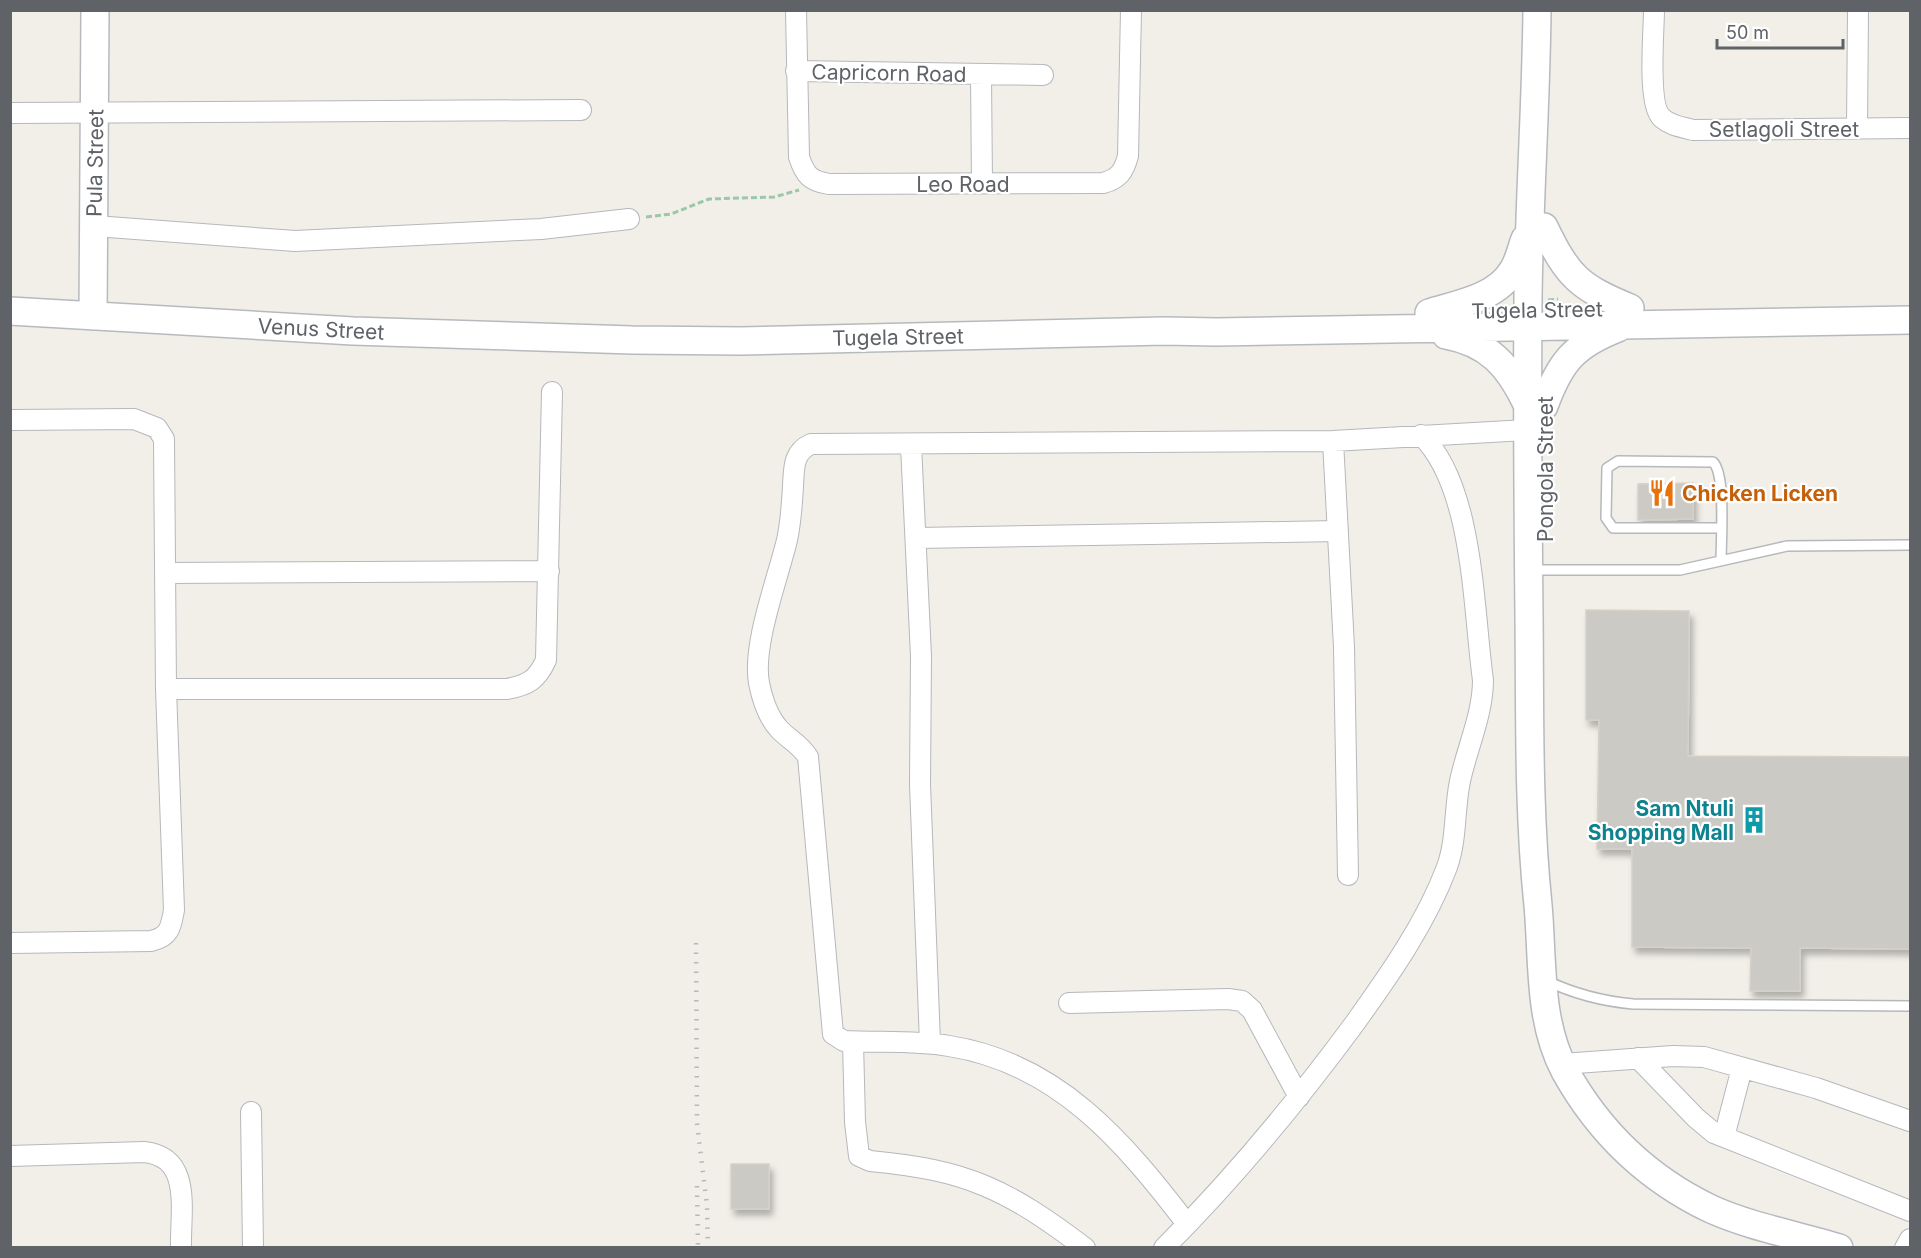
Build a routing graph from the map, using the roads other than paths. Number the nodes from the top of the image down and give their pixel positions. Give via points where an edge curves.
1 (95, 10) edge
2 (796, 10) edge
3 (1131, 10) edge
4 (1537, 10) edge
5 (1548, 10) edge
6 (1654, 10) edge
7 (1858, 10) edge
8 (796, 71) junction
9 (981, 75) junction
10 (1043, 75) dead end
11 (580, 110) dead end
12 (96, 112) junction
13 (10, 113) edge
14 (1911, 128) edge
15 (1857, 129) junction
16 (982, 183) junction
17 (629, 219) road end
18 (94, 226) junction
19 (1538, 226) junction
20 (1911, 304) edge
21 (10, 311) edge
22 (93, 316) junction
23 (1629, 316) junction
24 (1536, 318) junction
25 (1911, 320) edge
26 (1423, 321) junction
27 (632, 340) joint
28 (552, 392) dead end
29 (1533, 414) junction
30 (10, 420) edge
31 (1421, 435) junction
32 (1333, 441) junction
33 (911, 445) junction
34 (1720, 528) junction
35 (1338, 531) junction
36 (917, 538) junction
37 (1911, 545) edge
38 (1721, 561) junction
39 (1537, 570) junction
40 (549, 571) junction
41 (166, 573) junction
42 (166, 689) junction
43 (1348, 875) dead end
44 (10, 943) edge
45 (1541, 978) junction
46 (1069, 1003) dead end
47 (1911, 1005) edge
48 (853, 1042) junction
49 (930, 1043) junction
50 (1638, 1058) junction
51 (1562, 1064) junction
52 (1742, 1068) junction
53 (1299, 1097) junction
54 (251, 1112) dead end
55 (1911, 1121) edge
56 (1724, 1137) junction
57 (10, 1156) edge
58 (1911, 1211) edge
59 (1187, 1224) junction
60 (1911, 1239) edge
61 (181, 1248) edge
62 (253, 1248) edge
63 (1085, 1248) edge
64 (1164, 1248) edge
65 (1839, 1248) edge
66 (1905, 1248) edge

1 - 12 street, Pula Street
2 - 8 street
3 - 16 street, Leo Road via 1128,156 1116,180
4 - 19 street, Pongola Street
5 - 19 street, Pongola Street via 1550,70
6 - 15 street, Setlagoli Street via 1654,102 1660,117 1672,125 1693,129
7 - 15 street
8 - 9 street, Capricorn Road
8 - 16 street, Leo Road via 800,157 805,174 814,182
9 - 10 street, Capricorn Road
9 - 16 street, Capricorn Road
11 - 12 street
12 - 13 street
12 - 18 street, Pula Street
14 - 15 street, Setlagoli Street
17 - 18 street via 541,229 295,241
18 - 22 street, Pula Street
19 - 23 street via 1579,282
19 - 24 street, Pongola Street
19 - 26 street via 1500,287
20 - 23 street, Tugela Street
21 - 22 street, Venus Street
22 - 27 street, Venus Street via 353,331
23 - 24 street, Tugela Street
23 - 25 street, Tugela Street
23 - 29 street via 1570,354
24 - 26 street, Tugela Street
24 - 29 street, Pongola Street
26 - 27 street, Tugela Street via 1325,316 1164,331
26 - 29 street via 1480,346 1502,362
28 - 40 street
29 - 31 street
29 - 39 street, Pongola Street
30 - 41 street via 134,419 157,428 164,439
31 - 32 street
31 - 53 street via 1444,465 1462,527 1484,680 1481,700 1459,783 1451,855 1430,905 1388,976
32 - 33 street
32 - 35 street
33 - 36 street
33 - 48 street via 811,444 801,448 795,457 787,542 773,586 759,662 759,682 767,709 779,729 801,746 808,757 831,1025 838,1040
34 - 34 lane via 1720,473 1713,462 1618,462 1607,468 1606,518 1613,528
34 - 38 lane
35 - 36 street
35 - 43 street
36 - 49 street via 920,784
37 - 38 lane via 1787,546
38 - 39 lane via 1680,570
39 - 45 street, Pongola Street via 1545,899 1540,928
40 - 41 street
40 - 42 street via 546,660 538,676 526,686
41 - 42 street
42 - 44 street via 174,910 169,932 151,941
45 - 47 lane via 1582,996 1633,1004
45 - 51 street, Pongola Street via 1548,1022
46 - 53 street via 1242,1001 1252,1011
48 - 49 street
48 - 63 street via 860,1156 870,1161 939,1169 986,1184 1045,1217
49 - 59 street via 976,1051 1062,1092 1130,1151
50 - 51 street
50 - 52 street via 1704,1057
50 - 56 street via 1696,1118
51 - 65 street, Pongola Street via 1605,1131 1633,1159 1668,1185 1741,1220
52 - 55 street via 1816,1088
52 - 56 street
53 - 59 street via 1223,1189
54 - 62 street
56 - 58 street
57 - 61 street via 144,1152 164,1156 176,1168 180,1184
59 - 64 street
60 - 66 street

